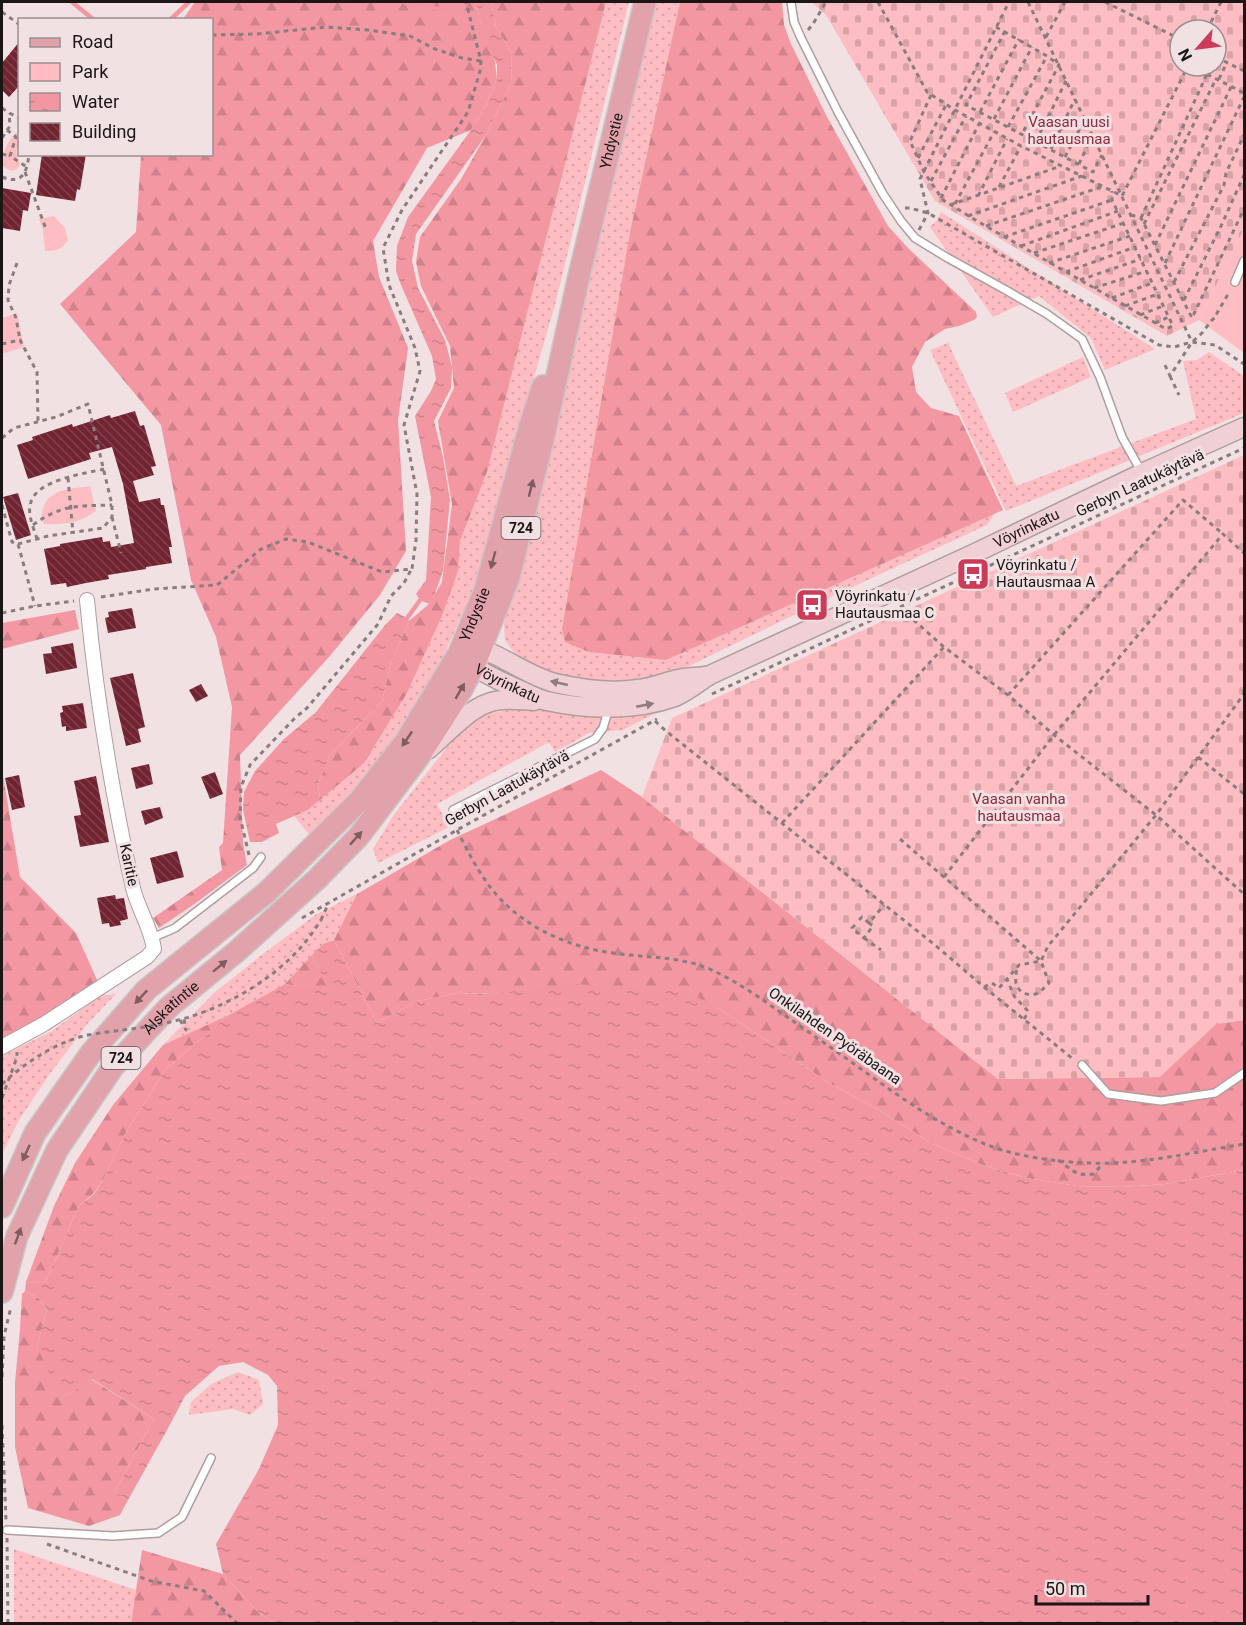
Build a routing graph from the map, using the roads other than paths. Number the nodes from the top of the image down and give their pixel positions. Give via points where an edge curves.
1 (645, 2) edge
2 (791, 2) edge
3 (1245, 261) edge
4 (1234, 282) road end
5 (1245, 427) edge
6 (1142, 473) junction
7 (87, 600) road end
8 (471, 656) junction
9 (609, 699) junction
10 (545, 701) junction
11 (418, 758) junction
12 (453, 810) dead end
13 (261, 857) dead end
14 (316, 880) joint
15 (267, 892) joint
16 (152, 938) junction
17 (2, 1047) edge
18 (1082, 1065) road end
19 (1245, 1073) edge
20 (2, 1207) edge
21 (7, 1298) edge
22 (212, 1458) dead end
23 (7, 1530) road end

1 - 8 main road, Yhdystie / 724 via 578,280 530,426
2 - 6 lane via 794,22 838,112 901,221 915,238 1047,314 1082,339 1122,437
3 - 4 lane
5 - 6 main road, Vöyrinkatu
6 - 9 main road, Vöyrinkatu via 710,675 678,679
7 - 16 street, Karitie via 105,744 134,891
9 -> 8 main road, Vöyrinkatu via 584,688
8 - 10 main road, Vöyrinkatu via 488,675
11 -> 8 main road, Yhdystie / 724 via 462,689
8 -> 15 main road, Yhdystie / 724 via 360,800
9 - 10 main road, Vöyrinkatu via 580,706
9 - 12 lane via 603,728 595,739
10 - 11 main road via 502,699 486,703
14 -> 11 main road, Yhdystie / 724 via 359,836
13 - 16 lane via 253,868 175,928
21 -> 14 main road, Alskatintie / 724 via 17,1236 57,1150 113,1067 170,1007
15 -> 20 main road, Alskatintie / 724 via 146,990 91,1053 35,1133
16 - 17 street via 154,949 147,957
18 - 19 lane via 1108,1094 1161,1101 1215,1093
22 - 23 lane via 182,1517 158,1533 113,1536

